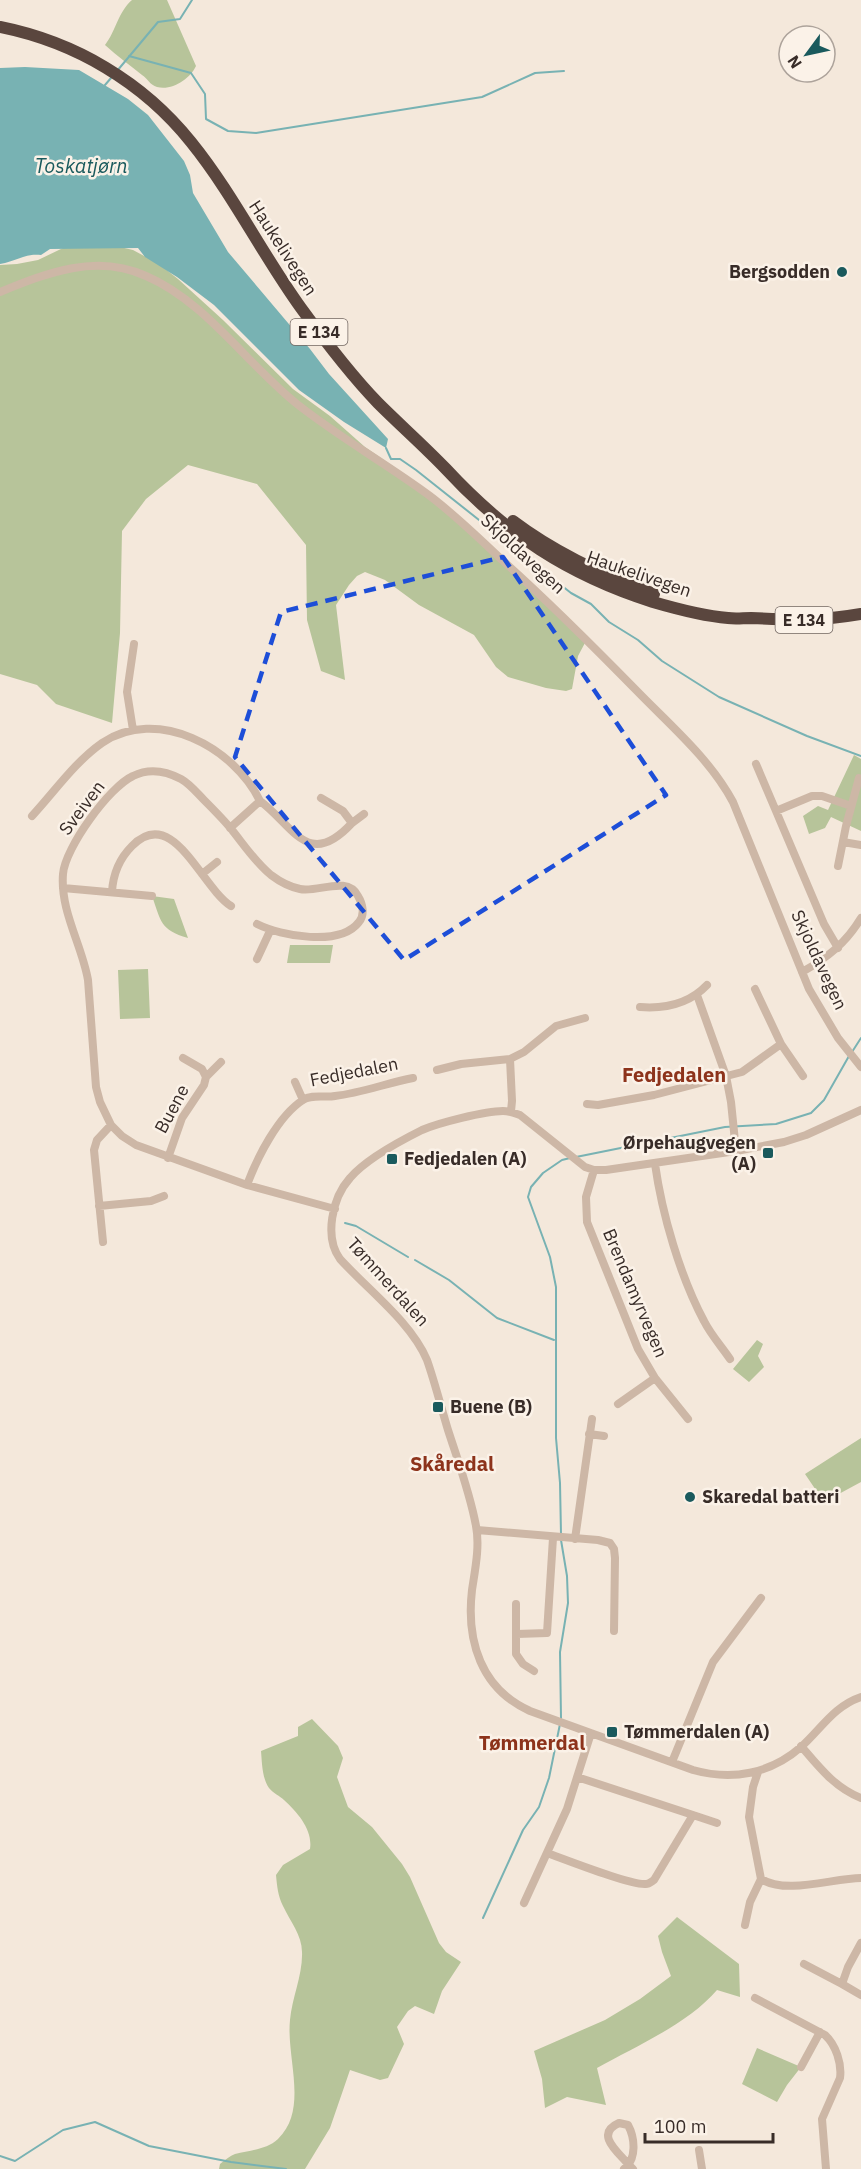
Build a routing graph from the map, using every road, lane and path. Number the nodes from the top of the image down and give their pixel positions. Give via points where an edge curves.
1 (0, 27) edge
2 (0, 292) edge
3 (861, 614) edge
4 (134, 644) dead end
5 (133, 730) junction
6 (756, 764) dead end
7 (859, 778) dead end
8 (321, 798) dead end
9 (260, 801) junction
10 (851, 806) junction
11 (776, 811) junction
12 (364, 814) dead end
13 (32, 816) dead end
14 (352, 823) junction
15 (230, 828) junction
16 (843, 842) junction
17 (861, 845) edge
18 (217, 862) dead end
19 (838, 866) dead end
20 (202, 874) junction
21 (63, 888) junction
22 (112, 892) junction
23 (152, 896) dead end
24 (231, 906) dead end
25 (861, 918) edge
26 (257, 924) dead end
27 (270, 931) junction
28 (838, 948) junction
29 (257, 959) dead end
30 (802, 972) junction
31 (707, 984) dead end
32 (755, 989) dead end
33 (697, 995) junction
34 (640, 1007) dead end
35 (585, 1018) dead end
36 (781, 1044) junction
37 (183, 1058) dead end
38 (510, 1059) junction
39 (221, 1062) dead end
40 (860, 1065) edge
41 (437, 1070) dead end
42 (726, 1076) junction
43 (803, 1076) dead end
44 (206, 1077) junction
45 (412, 1078) dead end
46 (295, 1082) dead end
47 (303, 1100) junction
48 (586, 1104) dead end
49 (861, 1110) edge
50 (511, 1111) junction
51 (111, 1125) junction
52 (736, 1151) junction
53 (168, 1158) junction
54 (655, 1164) junction
55 (594, 1170) junction
56 (247, 1185) junction
57 (164, 1196) dead end
58 (99, 1206) junction
59 (335, 1209) junction
60 (103, 1242) dead end
61 (730, 1359) dead end
62 (655, 1378) junction
63 (618, 1404) dead end
64 (592, 1419) dead end
65 (688, 1419) dead end
66 (589, 1434) junction
67 (604, 1436) dead end
68 (477, 1530) junction
69 (553, 1538) junction
70 (575, 1539) junction
71 (761, 1598) dead end
72 (516, 1604) dead end
73 (614, 1631) dead end
74 (517, 1634) junction
75 (534, 1671) dead end
76 (861, 1697) edge
77 (591, 1733) junction
78 (801, 1746) junction
79 (672, 1762) junction
80 (758, 1772) junction
81 (577, 1777) junction
82 (861, 1798) edge
83 (693, 1815) junction
84 (717, 1823) dead end
85 (547, 1853) junction
86 (861, 1878) edge
87 (761, 1879) junction
88 (524, 1904) dead end
89 (745, 1925) dead end
90 (861, 1943) edge
91 (804, 1964) dead end
92 (842, 1984) junction
93 (861, 1995) edge
94 (755, 1998) dead end
95 (820, 2032) junction
96 (801, 2067) dead end
97 (699, 2150) dead end
98 (629, 2168) edge
99 (702, 2169) edge
100 (826, 2169) edge

1 - 3 highway, Haukelivegen / E 134 via 59,44 94,61 123,78 172,120 216,176 277,273 330,346 376,400 446,469 520,526 598,570 676,601 748,618 787,621
2 - 30 street, Skjoldavegen via 45,274 80,266 124,269 145,275 182,297 297,404 468,527 579,631 703,758 723,784
4 - 5 street via 127,692
5 - 9 street via 163,730 195,738 230,764 254,788
5 - 13 street via 94,750
6 - 11 street
7 - 10 street
8 - 14 street
9 - 14 street via 272,809 286,828 309,843 336,838
9 - 15 street
10 - 11 street via 812,796
10 - 16 street
11 - 28 street
12 - 14 street
15 - 21 street, Sveiven via 183,781 158,771 131,776 80,833 66,860
15 - 27 street, Sveiven via 271,875 300,890 350,887 363,907 362,918 344,934 317,937
16 - 17 street
16 - 19 street
18 - 20 street
20 - 22 street via 171,839 160,834 147,835 136,842 116,869
20 - 24 street
21 - 22 street
21 - 51 street, Sveiven via 88,980 96,1087
22 - 23 street
25 - 28 street
26 - 27 street, Sveiven
27 - 29 street
28 - 30 street
30 - 40 street, Skjoldavegen via 822,1013
31 - 33 street
32 - 36 street
33 - 34 street via 657,1008
33 - 42 street
35 - 38 street via 556,1026
36 - 42 street via 742,1072
36 - 43 street
37 - 44 street, Buene via 202,1069
38 - 41 street
38 - 50 street
39 - 44 street, Buene
42 - 48 street via 619,1102
42 - 52 street
44 - 53 street, Buene via 178,1126
45 - 47 street, Fedjedalen
46 - 47 street, Fedjedalen
47 - 56 street, Fedjedalen via 274,1133 255,1162
49 - 52 street via 806,1136
50 - 55 street
50 - 59 street, Tømmerdalen via 424,1129 350,1177
51 - 53 street, Sveiven via 136,1145
51 - 58 street via 97,1140 94,1150
52 - 54 street
53 - 56 street, Sveiven
54 - 55 street
54 - 61 street via 660,1199 691,1294
55 - 62 street, Brendamyrvegen via 586,1197 587,1222 638,1348
56 - 59 street, Sveiven
57 - 58 street
58 - 60 street
59 - 68 street, Tømmerdalen via 331,1237 336,1252 422,1347
62 - 63 street
62 - 65 street, Brendamyrvegen
64 - 66 street
66 - 67 street
66 - 70 street
68 - 69 street
68 - 77 street, Tømmerdalen via 471,1624 484,1669 515,1704
69 - 70 street
69 - 74 street via 547,1633
70 - 73 street via 607,1542 614,1549
71 - 79 street via 713,1662
72 - 74 street
74 - 75 street via 516,1654
76 - 78 street, Tømmerdalen via 835,1712
77 - 79 street, Tømmerdalen
77 - 81 street
78 - 80 street, Tømmerdalen
78 - 82 street via 844,1791
79 - 80 street, Tømmerdalen via 720,1776
80 - 87 street via 749,1817
81 - 83 street
81 - 85 street
83 - 84 street
83 - 85 street via 648,1884
85 - 88 street
86 - 87 street via 816,1885 771,1884
87 - 89 street
90 - 92 street
91 - 92 street
92 - 93 street
94 - 95 street
95 - 96 street
95 - 100 street via 832,2043 841,2073 822,2119
97 - 99 street
98 - 98 street via 634,2155 633,2137 628,2125 619,2123 609,2128 608,2139

